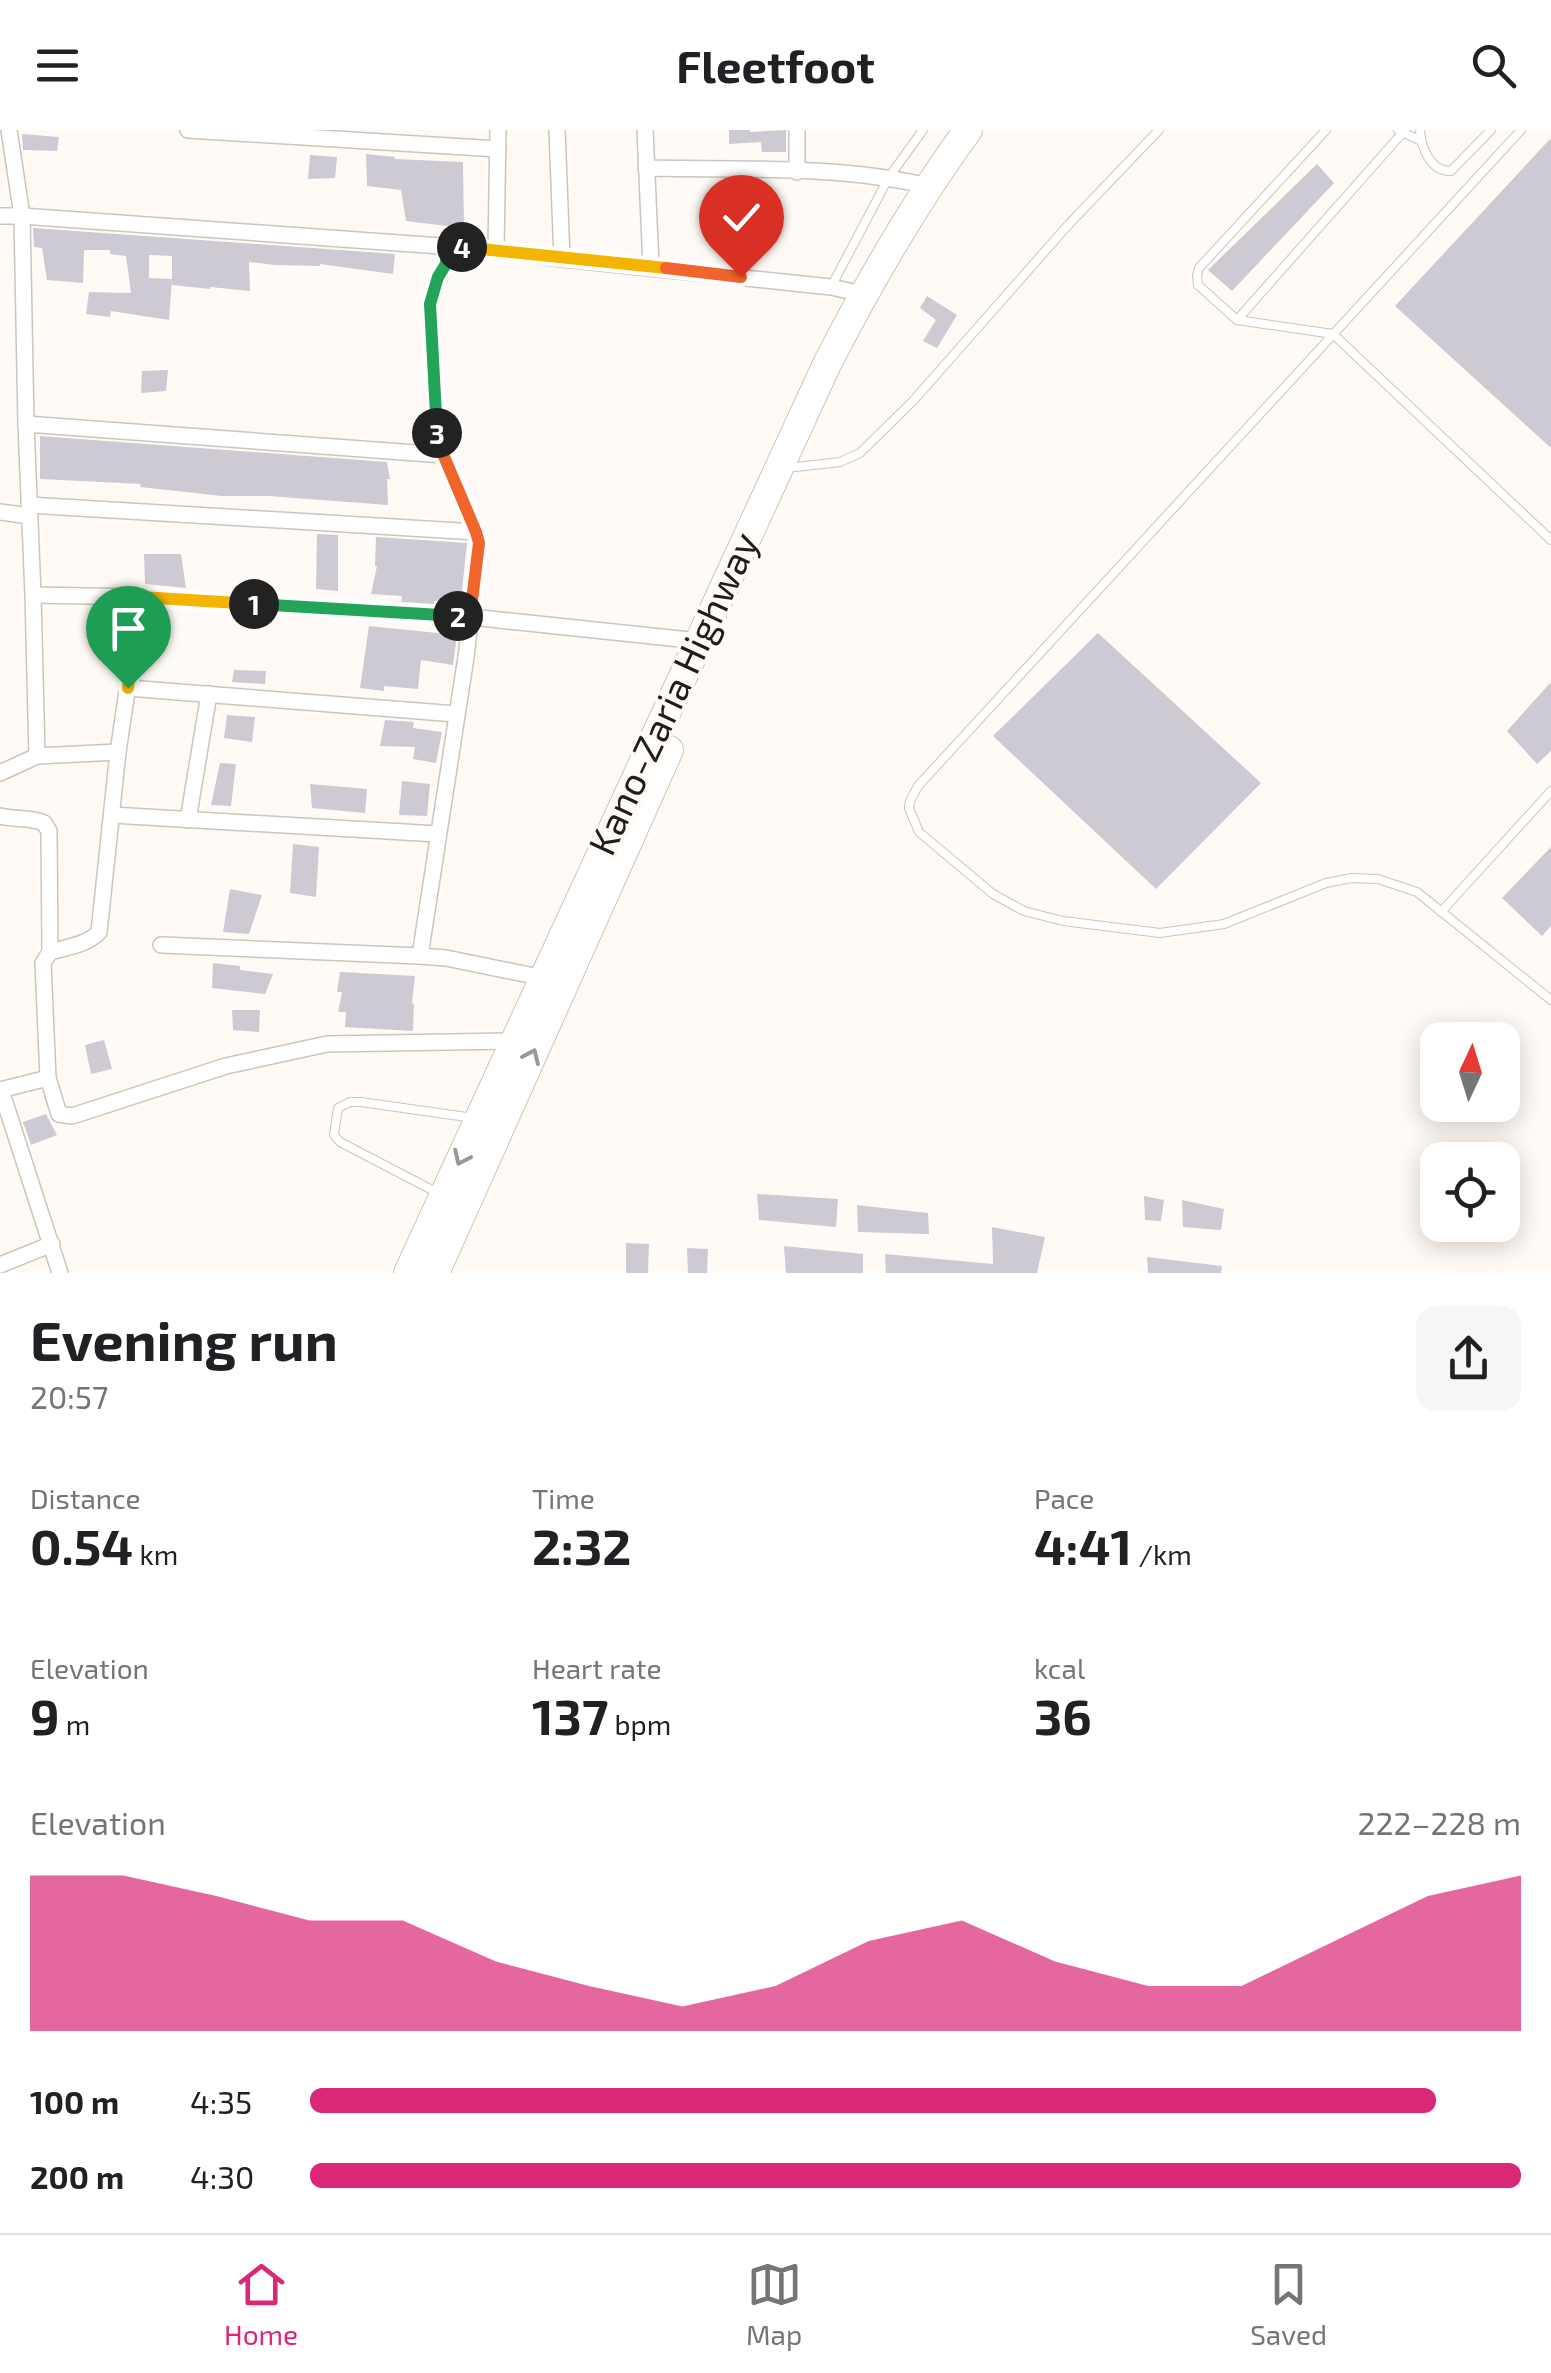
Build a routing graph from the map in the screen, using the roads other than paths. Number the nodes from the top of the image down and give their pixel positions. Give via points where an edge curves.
1 (9, 130) edge
2 (188, 130) edge
3 (498, 130) edge
4 (557, 130) edge
5 (645, 130) edge
6 (797, 130) edge
7 (924, 130) edge
8 (968, 130) edge
9 (988, 130) edge
10 (1160, 130) edge
11 (1326, 130) edge
12 (1420, 130) edge
13 (1491, 130) edge
14 (1521, 130) edge
15 (1402, 131) edge
16 (411, 137) edge
17 (1421, 142) junction
18 (498, 149) junction
19 (646, 168) junction
20 (797, 172) junction
21 (889, 176) junction
22 (928, 186) junction
23 (0, 216) edge
24 (22, 216) junction
25 (447, 246) junction
26 (496, 250) junction
27 (562, 259) junction
28 (651, 267) junction
29 (831, 286) junction
30 (863, 294) junction
31 (1237, 320) junction
32 (1333, 334) junction
33 (26, 424) junction
34 (443, 454) junction
35 (796, 467) junction
36 (29, 510) junction
37 (0, 512) edge
38 (476, 532) junction
39 (1551, 540) edge
40 (34, 596) junction
41 (141, 597) junction
42 (470, 617) junction
43 (698, 641) junction
44 (128, 688) junction
45 (210, 694) junction
46 (456, 714) junction
47 (118, 752) junction
48 (38, 756) junction
49 (0, 773) edge
50 (1551, 791) edge
51 (112, 815) junction
52 (0, 816) edge
53 (188, 820) junction
54 (438, 834) junction
55 (1440, 912) junction
56 (161, 946) dead end
57 (50, 952) junction
58 (420, 956) junction
59 (544, 978) junction
60 (1551, 1000) edge
61 (514, 1041) junction
62 (48, 1078) junction
63 (0, 1090) edge
64 (479, 1119) junction
65 (444, 1196) junction
66 (52, 1244) junction
67 (0, 1265) edge
68 (60, 1273) edge
69 (408, 1273) edge
70 (435, 1273) edge

1 - 24 street
2 - 16 street
3 - 18 street
4 - 27 street
5 - 19 street
6 - 20 street
7 - 21 lane
8 - 22 highway, Kano-Zaria Highway
9 - 35 highway, Kano-Zaria Highway via 889,281
10 - 35 lane via 860,453
11 - 31 lane via 1199,268 1198,286
12 - 17 lane
13 - 17 lane via 1452,171 1439,170
14 - 32 lane
15 - 17 lane
15 - 31 lane
16 - 18 street
18 - 26 street
19 - 20 street
19 - 28 street
20 - 21 street
21 - 22 street
21 - 29 lane
22 - 30 highway, Kano-Zaria Highway
23 - 24 street
24 - 25 street
24 - 33 street
25 - 26 street
25 - 34 street via 430,304
26 - 27 street
27 - 28 street
28 - 29 street
29 - 30 street
30 - 43 highway, Kano-Zaria Highway
31 - 32 lane
32 - 39 lane
32 - 55 lane via 918,786 909,808 919,832 993,894 1063,922 1160,933 1224,924 1352,878 1416,892
33 - 34 street
33 - 36 street
34 - 38 street
70 -> 35 highway, Kano-Zaria Highway
36 - 37 street
36 - 38 street
36 - 40 street
38 - 42 street
40 - 41 street
40 - 48 street
41 - 42 street
41 - 44 street
42 - 43 street
42 - 46 street
43 - 59 highway, Kano-Zaria Highway
44 - 45 street
44 - 47 street
45 - 46 street
45 - 53 street
46 - 54 street
47 - 48 street
47 - 51 street
48 - 49 street
50 - 55 lane
51 - 53 street
51 - 57 street via 99,932
52 - 57 street via 34,819 49,832
53 - 54 street
54 - 58 street
55 - 60 lane
56 - 58 street
57 - 62 street via 43,963
58 - 59 street
59 - 61 highway, Kano-Zaria Highway
61 - 62 street via 327,1044 226,1066 72,1116 60,1114
61 - 64 highway, Kano-Zaria Highway
62 - 63 street
63 - 66 street
64 -> 65 highway, Kano-Zaria Highway
64 - 65 lane via 361,1102 338,1108 334,1135 340,1142
65 - 69 highway, Kano-Zaria Highway
66 - 67 street
66 - 68 street

